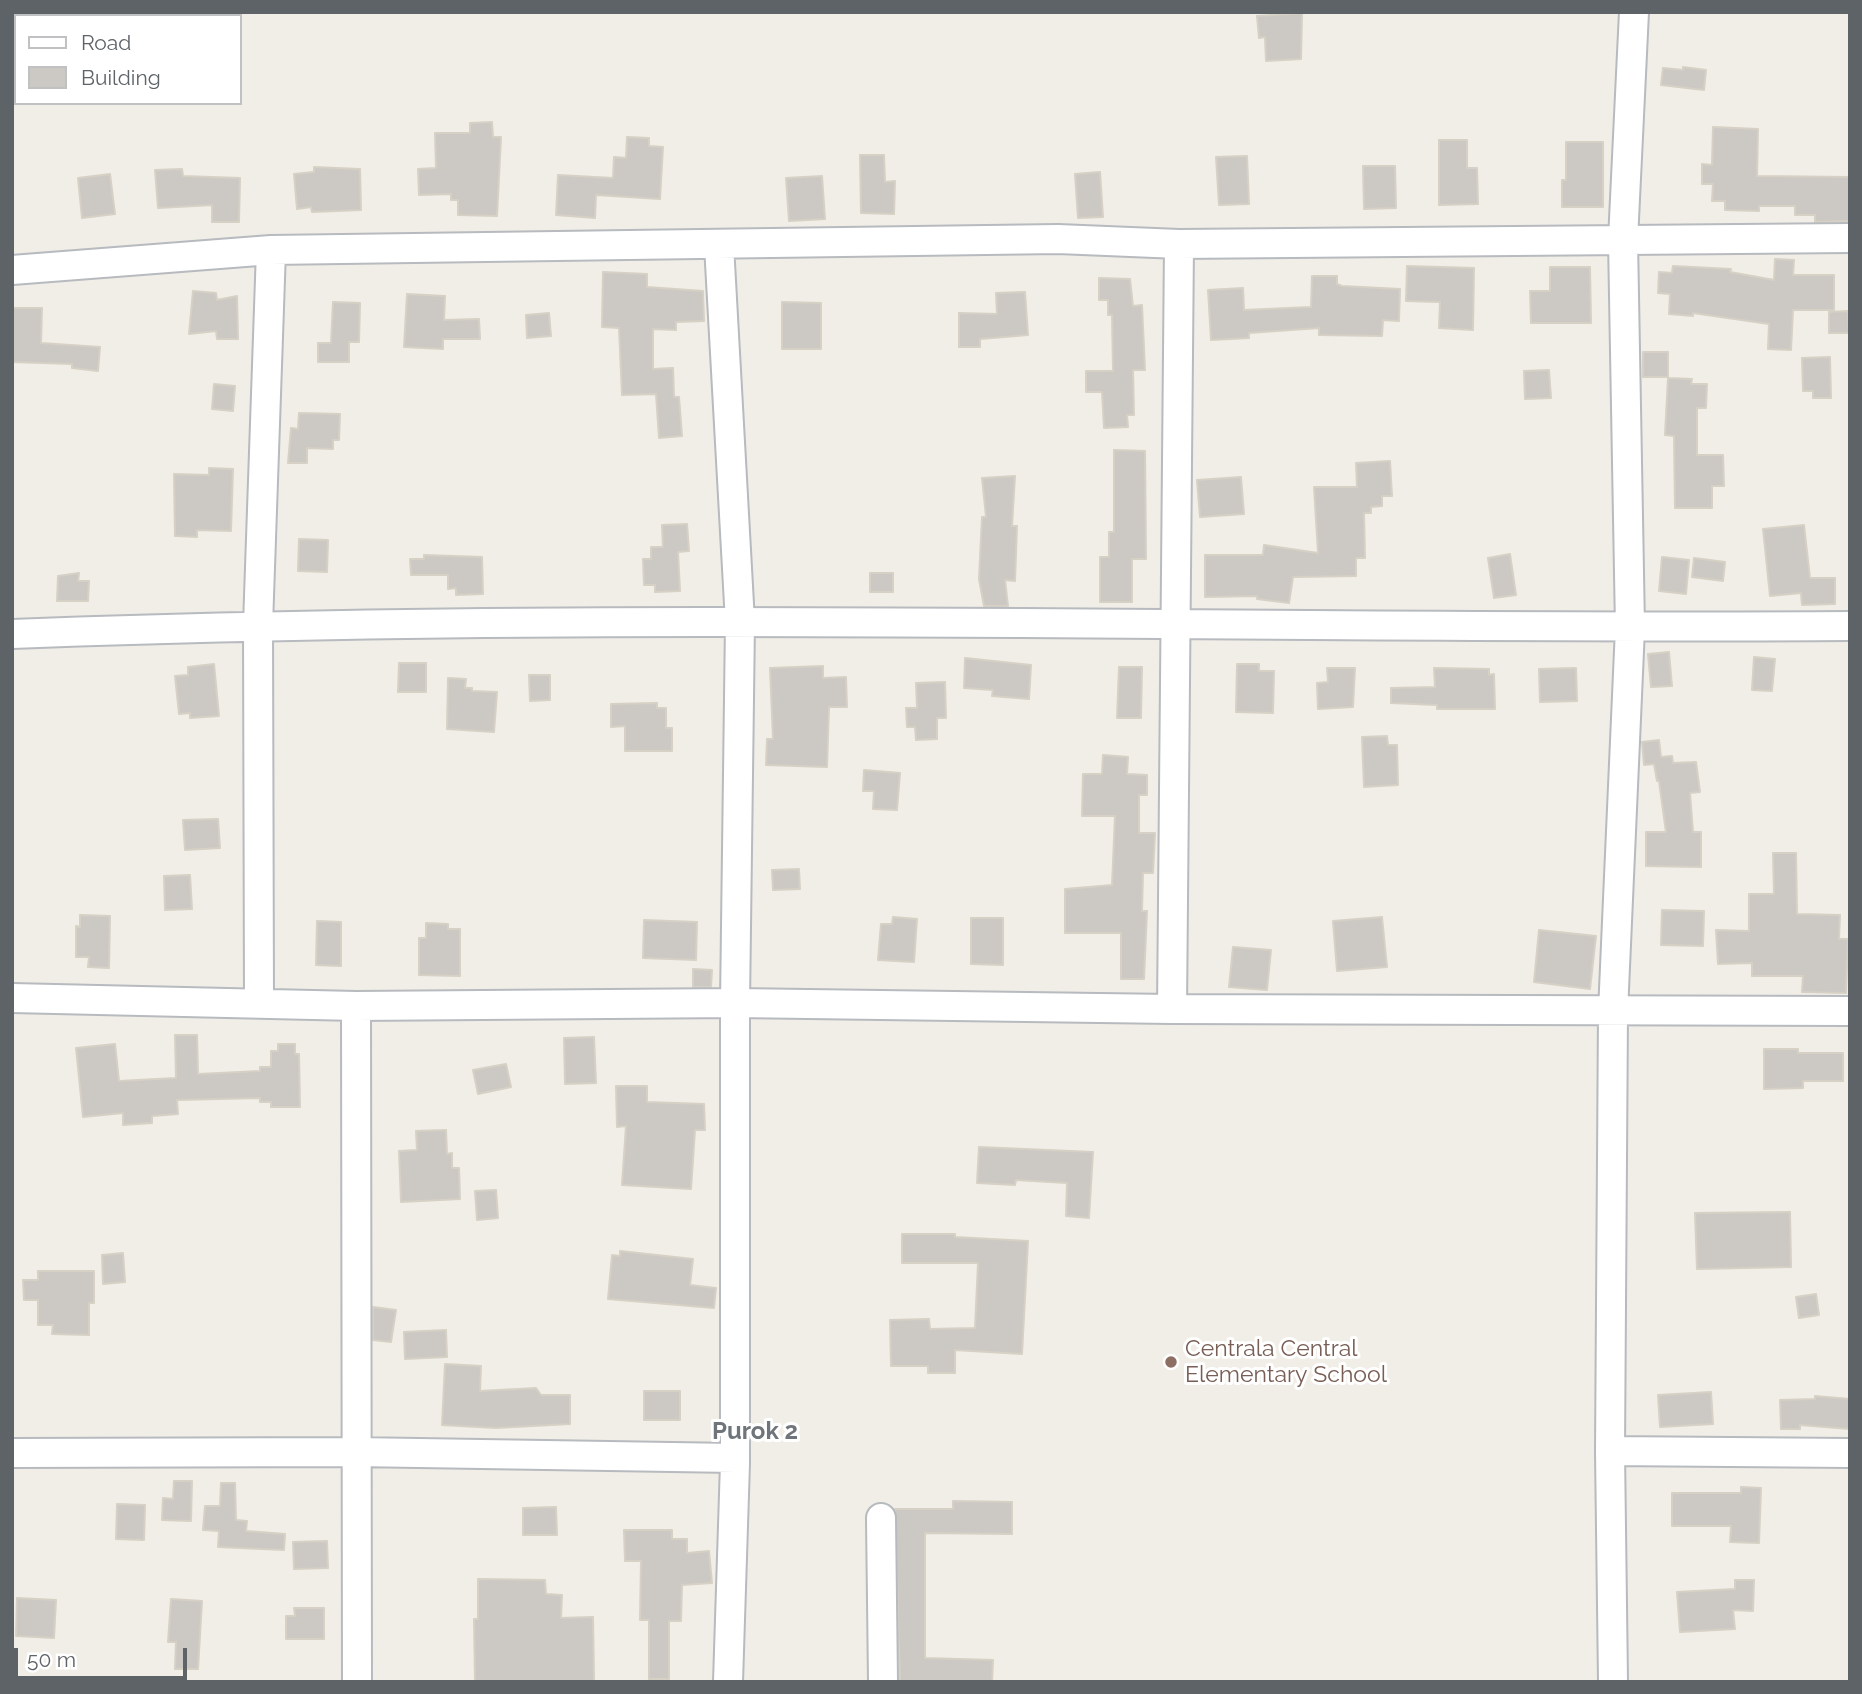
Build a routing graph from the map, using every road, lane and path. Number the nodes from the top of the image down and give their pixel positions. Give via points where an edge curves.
1 (1634, 12) edge
2 (1850, 238) edge
3 (1623, 240) junction
4 (1179, 244) junction
5 (719, 245) junction
6 (271, 250) junction
7 (12, 270) edge
8 (740, 622) junction
9 (1176, 623) junction
10 (258, 625) junction
11 (1850, 626) edge
12 (1630, 628) junction
13 (12, 634) edge
14 (12, 999) edge
15 (259, 1003) junction
16 (735, 1003) junction
17 (356, 1006) junction
18 (1172, 1009) junction
19 (1850, 1011) edge
20 (1613, 1012) junction
21 (355, 1451) junction
22 (1610, 1451) junction
23 (12, 1453) edge
24 (1850, 1453) edge
25 (735, 1458) junction
26 (881, 1518) dead end
27 (357, 1682) edge
28 (728, 1682) edge
29 (883, 1682) edge
30 (1613, 1682) edge

1 - 3 street
2 - 3 street
3 - 4 street
3 - 12 street
4 - 5 street via 1058,239
4 - 9 street
5 - 6 street
5 - 8 street
6 - 7 street
6 - 10 street
8 - 9 street
8 - 10 street
8 - 16 street
9 - 12 street
9 - 18 street
10 - 13 street
10 - 15 street
11 - 12 street
12 - 20 street
14 - 15 street
15 - 17 street
16 - 17 street
16 - 18 street
16 - 25 street
17 - 21 street
18 - 20 street
19 - 20 street
20 - 22 street
21 - 23 street
21 - 25 street
21 - 27 street
22 - 24 street
22 - 30 street
25 - 28 street
26 - 29 street

